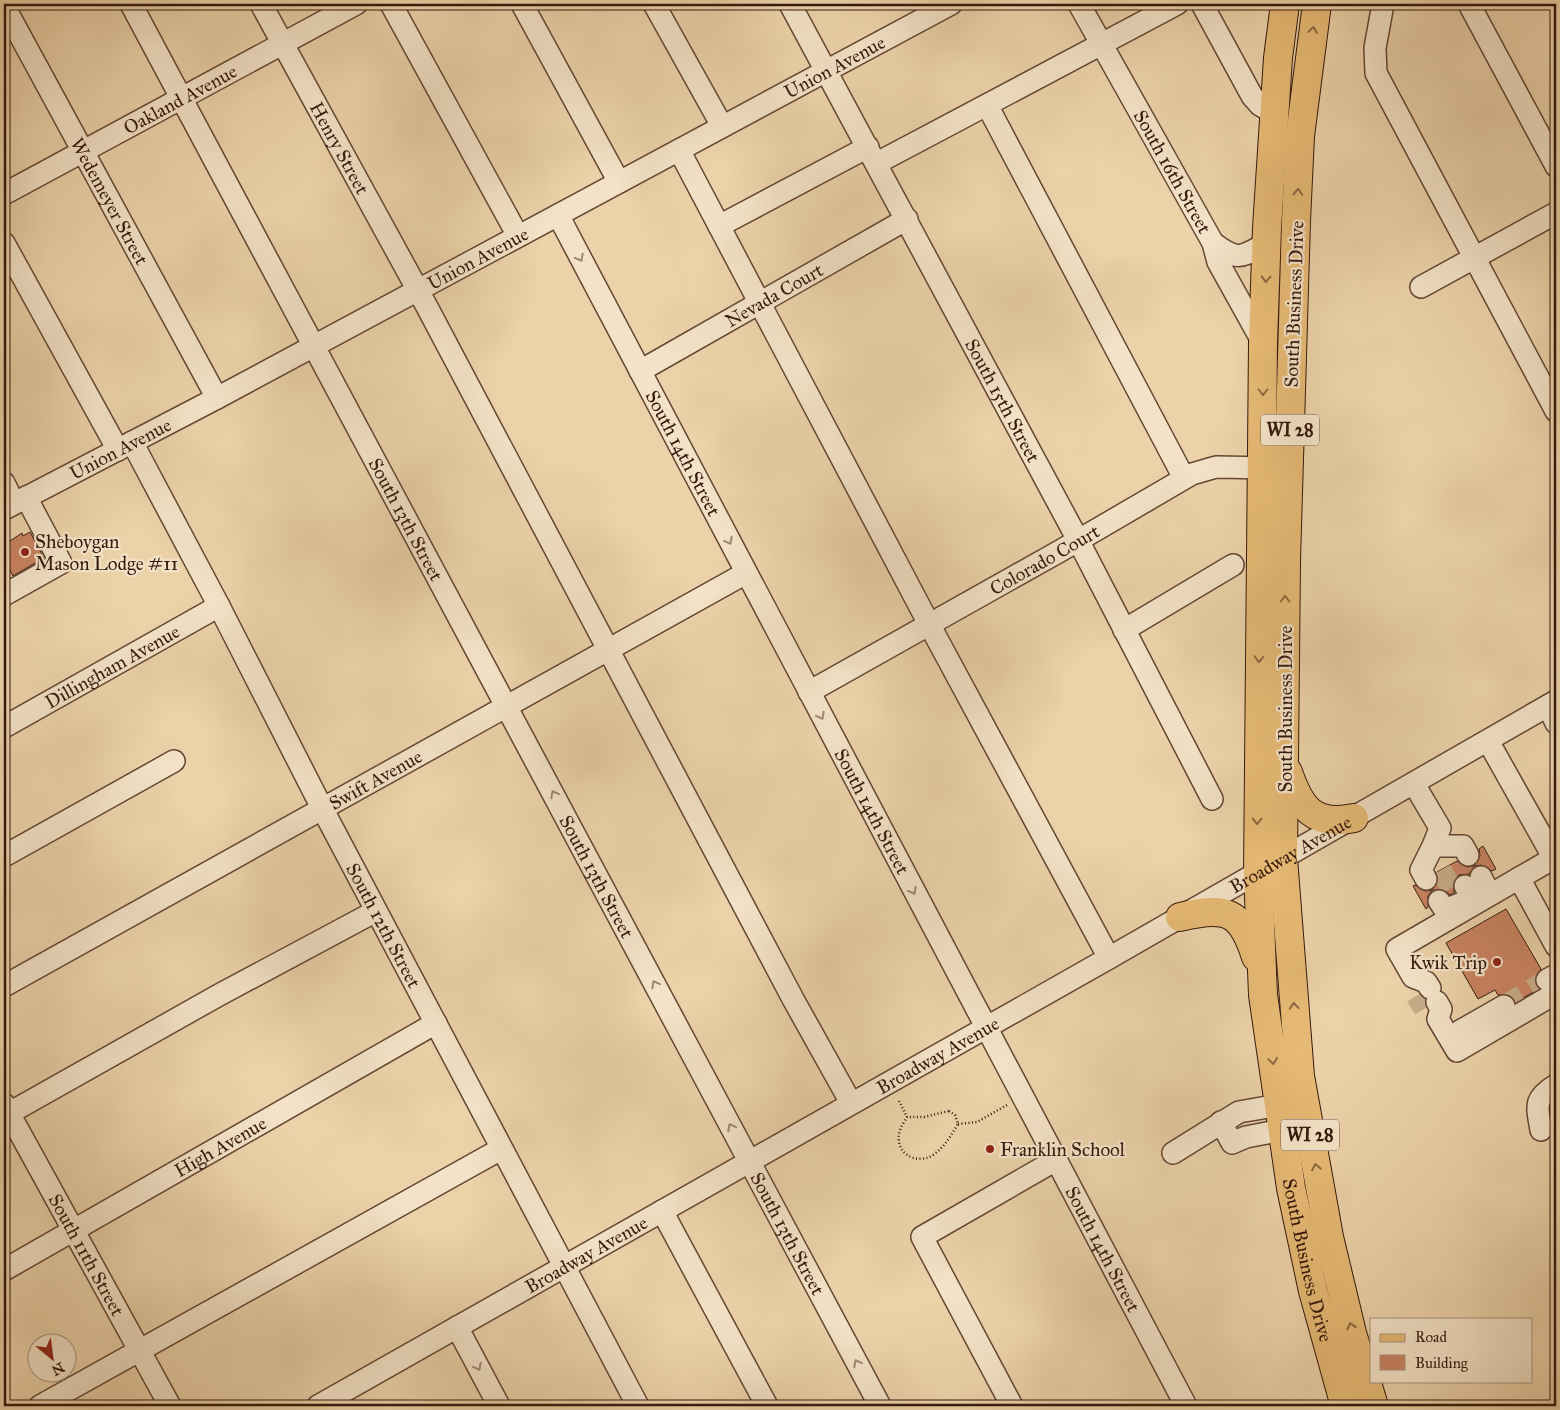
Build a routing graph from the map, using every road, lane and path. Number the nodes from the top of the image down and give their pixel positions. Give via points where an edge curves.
1 (131, 4) edge
2 (261, 4) edge
3 (356, 4) edge
4 (391, 4) edge
5 (522, 4) edge
6 (654, 4) edge
7 (790, 4) edge
8 (951, 4) edge
9 (1079, 4) edge
10 (1177, 4) edge
11 (1202, 4) edge
12 (1285, 4) edge
13 (1317, 4) edge
14 (1383, 4) edge
15 (1470, 4) edge
16 (4, 6) edge
17 (283, 43) junction
18 (1101, 43) junction
19 (828, 70) junction
20 (183, 97) junction
21 (987, 106) junction
22 (1275, 114) junction
23 (722, 126) junction
24 (679, 150) junction
25 (84, 152) junction
26 (873, 155) junction
27 (1556, 166) edge
28 (619, 182) junction
29 (4, 194) edge
30 (1556, 213) edge
31 (558, 215) junction
32 (907, 219) junction
33 (719, 226) junction
34 (518, 236) junction
35 (4, 243) edge
36 (1267, 243) junction
37 (1213, 244) junction
38 (1474, 256) junction
39 (1420, 288) dead end
40 (418, 290) junction
41 (759, 304) junction
42 (1263, 343) junction
43 (315, 346) junction
44 (640, 371) junction
45 (218, 398) junction
46 (1556, 411) edge
47 (125, 446) junction
48 (1261, 468) junction
49 (1289, 469) junction
50 (1184, 478) junction
51 (4, 483) edge
52 (15, 503) edge
53 (1078, 540) junction
54 (1233, 565) dead end
55 (746, 573) junction
56 (4, 595) edge
57 (219, 606) junction
58 (929, 624) junction
59 (1124, 630) junction
60 (610, 648) junction
61 (809, 692) junction
62 (507, 705) junction
63 (1554, 710) edge
64 (4, 727) edge
65 (1488, 741) junction
66 (174, 760) dead end
67 (1284, 761) junction
68 (1414, 784) junction
69 (1212, 798) dead end
70 (322, 808) junction
71 (1354, 818) junction
72 (1433, 846) junction
73 (4, 856) edge
74 (1283, 858) junction
75 (1555, 860) edge
76 (1258, 873) junction
77 (1519, 878) junction
78 (376, 911) junction
79 (1180, 917) junction
80 (1556, 946) edge
81 (1109, 958) junction
82 (1262, 976) junction
83 (1553, 983) edge
84 (4, 986) edge
85 (1504, 1006) tunnel mouth
86 (436, 1023) junction
87 (984, 1027) junction
88 (1464, 1046) junction
89 (1556, 1085) edge
90 (899, 1101) dead end
91 (851, 1103) junction
92 (1008, 1105) dead end
93 (5, 1111) edge
94 (907, 1117) junction
95 (1281, 1118) junction
96 (958, 1124) junction
97 (1540, 1130) dead end
98 (501, 1148) junction
99 (1173, 1153) dead end
100 (1056, 1160) junction
101 (749, 1161) junction
102 (662, 1211) junction
103 (73, 1230) junction
104 (563, 1267) junction
105 (4, 1270) edge
106 (457, 1327) junction
107 (139, 1350) junction
108 (40, 1406) edge
109 (170, 1406) edge
110 (318, 1406) edge
111 (500, 1406) edge
112 (638, 1406) edge
113 (767, 1406) edge
114 (880, 1406) edge
115 (1012, 1406) edge
116 (1186, 1406) edge
117 (1345, 1406) edge
118 (1374, 1406) edge

1 - 20 street, South 13th Street
2 - 17 street, Henry Street
3 - 17 street, Oakland Avenue
4 - 34 street
5 - 28 street
6 - 23 street
7 - 19 street, South 15th Street
8 - 19 street, Union Avenue
9 - 18 street, South 16th Street
10 - 18 street
11 - 22 street via 1252,96
12 - 22 main road, South Business Drive / WI 28
49 -> 13 main road, South Business Drive / WI 28 via 1300,136
14 - 38 street via 1376,48 1376,73
15 - 27 street
16 - 25 street, Wedemeyer Street
17 - 20 street, Oakland Avenue
17 - 40 street, Henry Street
18 - 21 street
18 - 37 street, South 16th Street
19 - 23 street, Union Avenue
19 - 26 street, South 15th Street
20 - 25 street, Oakland Avenue
20 - 43 street, South 13th Street
21 - 26 street
21 - 50 street
22 - 36 main road, South Business Drive / WI 28
23 - 24 street, Union Avenue
24 - 28 street, Union Avenue
24 - 33 street
25 - 29 street, Oakland Avenue
25 - 45 street, Wedemeyer Street
26 - 32 street, South 15th Street
26 - 33 street
28 - 31 street, Union Avenue
30 - 38 street
31 - 34 street, Union Avenue
31 -> 44 street, South 14th Street
32 - 41 street, Nevada Court
32 - 53 street, South 15th Street
33 - 41 street
34 - 40 street, Union Avenue
35 - 47 street, South 12th Street
36 - 37 street via 1243,256 1230,256
36 -> 42 main road, South Business Drive / WI 28
37 - 42 street, South 16th Street via 1220,266
38 - 39 street
38 - 46 street
40 - 43 street, Union Avenue
40 - 60 street, Henry Street
41 - 44 street, Nevada Court
41 - 58 street
42 -> 48 main road, South Business Drive / WI 28
43 - 45 street, Union Avenue
43 - 62 street, South 13th Street
44 -> 55 street, South 14th Street
45 - 47 street, Union Avenue
47 - 52 street, Union Avenue
47 - 57 street, South 12th Street
48 - 49 street, Colorado Court
48 - 50 street, Colorado Court via 1212,467
48 -> 76 main road, South Business Drive / WI 28
67 -> 49 main road, South Business Drive / WI 28
50 - 53 street, Colorado Court
51 - 52 street
52 - 56 street via 62,563
53 - 58 street, Colorado Court
53 - 59 street, South 15th Street
54 - 59 street
55 - 60 street, Swift Avenue
55 - 61 street, South 14th Street
57 - 64 street, Dillingham Avenue
57 - 70 street, South 12th Street
58 - 61 street, Colorado Court
58 - 81 street
59 - 69 street, South 15th Street
60 - 62 street, Swift Avenue
60 - 91 street, Henry Street via 793,999
61 -> 87 street, South 14th Street
62 - 70 street, Swift Avenue
101 -> 62 street, South 13th Street
63 - 65 street, Broadway Avenue
65 - 68 street, Broadway Avenue
65 - 75 street
66 - 73 street
67 - 71 main road via 1301,804 1310,812 1328,820
67 - 74 main road, South Business Drive / WI 28
68 - 71 street, Broadway Avenue
68 - 72 street via 1440,828
70 - 78 street, South 12th Street
70 - 84 street, Swift Avenue
71 - 74 street, Broadway Avenue
72 - 72 street via 1463,846 1447,867 1435,860
74 - 76 street, Broadway Avenue
118 -> 74 main road, South Business Drive / WI 28 via 1329,1237 1300,1076
75 - 77 street
76 - 79 street, Broadway Avenue
76 - 82 main road, South Business Drive / WI 28
77 - 80 street
77 - 88 street via 1463,894 1398,949 1457,1051
78 - 86 street, South 12th Street
78 - 93 street
79 - 81 street, Broadway Avenue
79 - 82 main road via 1219,911 1239,919 1252,943
81 - 87 street, Broadway Avenue
82 -> 95 main road, South Business Drive / WI 28
83 - 88 street
85 - 88 street via 1460,1032
86 - 98 street, South 12th Street
86 - 103 street, High Avenue
87 - 91 street, Broadway Avenue
87 - 100 street, South 14th Street
89 - 97 street via 1543,1093 1537,1104
90 - 94 path
91 - 101 street, Broadway Avenue
92 - 96 path via 978,1122
93 - 103 street, South 11th Street
94 - 96 path via 949,1111 956,1115
94 - 96 path via 900,1130 900,1144 907,1156 916,1159 936,1152 948,1141
95 - 99 street via 1245,1110
95 - 117 main road, South Business Drive / WI 28 via 1291,1188 1313,1291
98 - 104 street, South 12th Street
98 - 107 street
100 - 115 street via 922,1237
100 - 116 street, South 14th Street
101 - 102 street, Broadway Avenue
114 -> 101 street, South 13th Street
102 - 104 street, Broadway Avenue
102 - 113 street
103 - 105 street, High Avenue
103 - 107 street, South 11th Street
104 - 106 street, Broadway Avenue
104 - 112 street, South 12th Street
106 - 110 street, Broadway Avenue
106 -> 111 street
107 - 108 street
107 - 109 street, South 11th Street

